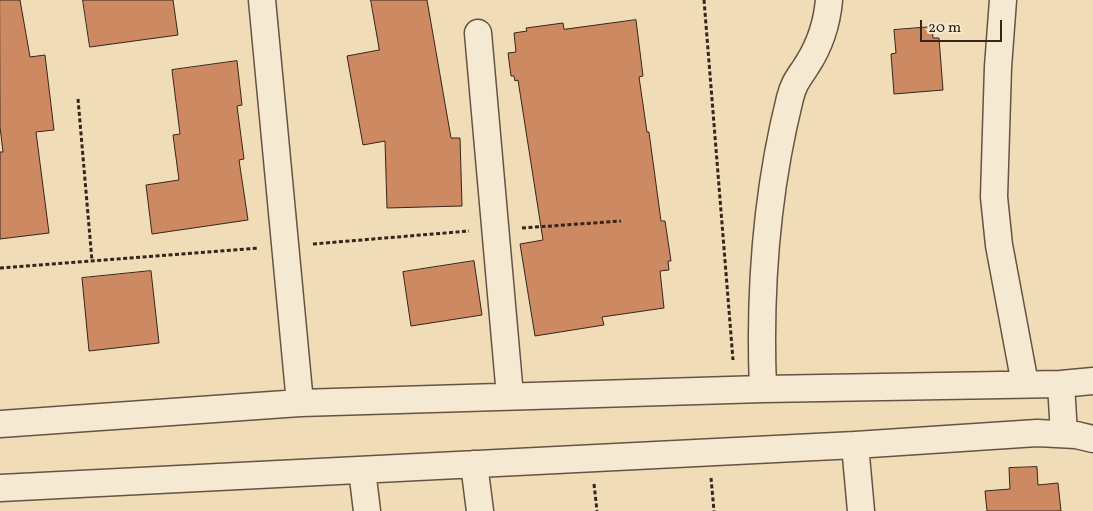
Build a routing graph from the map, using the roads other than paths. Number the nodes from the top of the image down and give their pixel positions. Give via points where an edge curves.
1 (262, 0) edge
2 (828, 0) edge
3 (1003, 0) edge
4 (478, 34) dead end
5 (1093, 381) edge
6 (1025, 384) junction
7 (1061, 384) junction
8 (763, 389) junction
9 (510, 396) junction
10 (300, 403) junction
11 (0, 424) edge
12 (1064, 434) junction
13 (1093, 439) edge
14 (855, 445) junction
15 (474, 464) junction
16 (362, 470) junction
17 (0, 488) edge
18 (367, 511) edge
19 (480, 511) edge
20 (861, 511) edge

1 - 10 street
2 - 8 street via 823,31 816,49 794,82 778,148 762,268
3 - 6 street via 994,198 999,245
4 - 9 street
5 - 7 street
6 - 7 street
6 - 8 street
7 - 12 street
8 - 9 street
9 - 10 street
10 - 11 street
12 - 13 street
12 - 14 street
14 - 15 street
14 - 20 street
15 - 16 street
15 - 19 street
16 - 17 street
16 - 18 street

